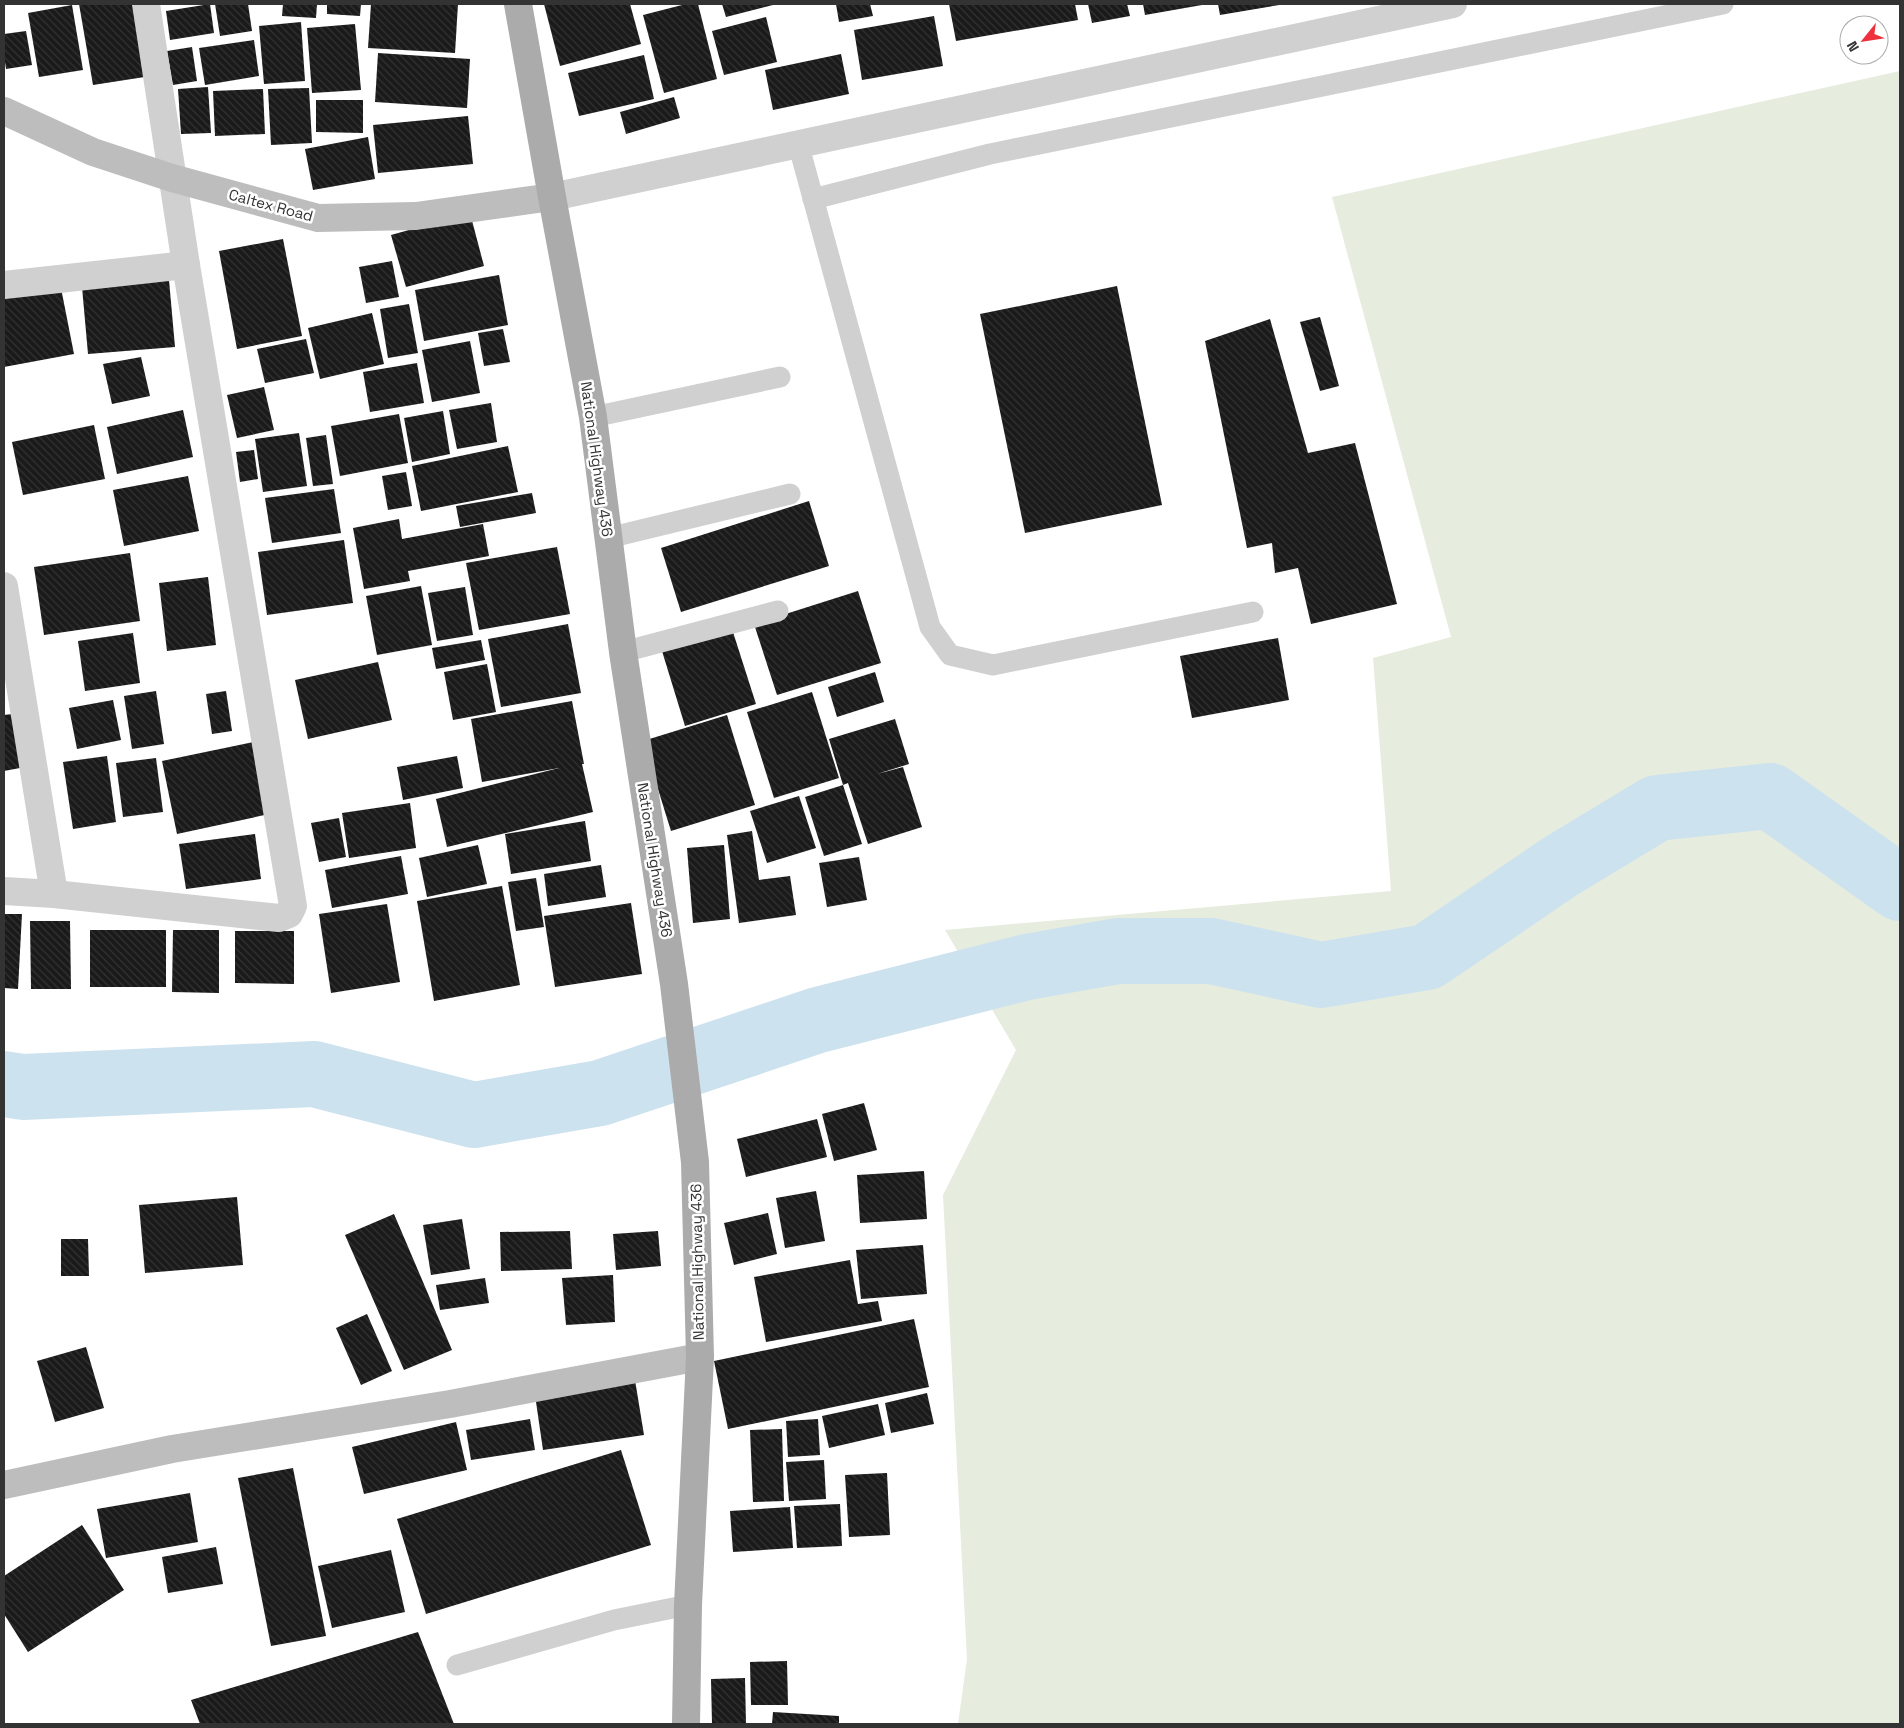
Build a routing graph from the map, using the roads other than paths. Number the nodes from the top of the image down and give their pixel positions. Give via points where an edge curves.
1 (146, 4) edge
2 (518, 4) edge
3 (1453, 4) edge
4 (1723, 4) edge
5 (4, 111) edge
6 (798, 143) junction
7 (172, 178) junction
8 (552, 197) junction
9 (813, 199) junction
10 (186, 265) junction
11 (4, 285) edge
12 (780, 377) dead end
13 (593, 417) junction
14 (790, 494) dead end
15 (608, 538) junction
16 (4, 586) edge
17 (778, 611) dead end
18 (1253, 612) dead end
19 (623, 652) junction
20 (4, 891) edge
21 (54, 894) junction
22 (700, 1357) junction
23 (4, 1484) edge
24 (688, 1605) junction
25 (457, 1665) dead end
26 (686, 1724) edge

1 - 7 street
2 - 8 main road, National Highway 436
3 - 6 street
4 - 9 lane via 990,154
5 - 7 street, Caltex Road via 93,152
6 - 8 street
6 - 9 lane
7 - 8 street, Caltex Road via 318,218 416,216
7 - 10 street
8 - 13 main road, National Highway 436
9 - 18 lane via 930,627 950,654 993,665
10 - 11 street
10 - 21 street via 294,906 290,914 279,918
12 - 13 lane
13 - 15 main road, National Highway 436
14 - 15 lane
15 - 19 main road, National Highway 436
16 - 21 street
17 - 19 lane
19 - 22 main road, National Highway 436 via 674,984 695,1162
20 - 21 street
22 - 23 street via 450,1404 172,1449
22 - 24 main road, National Highway 436
24 - 25 lane via 614,1620
24 - 26 main road, National Highway 436

